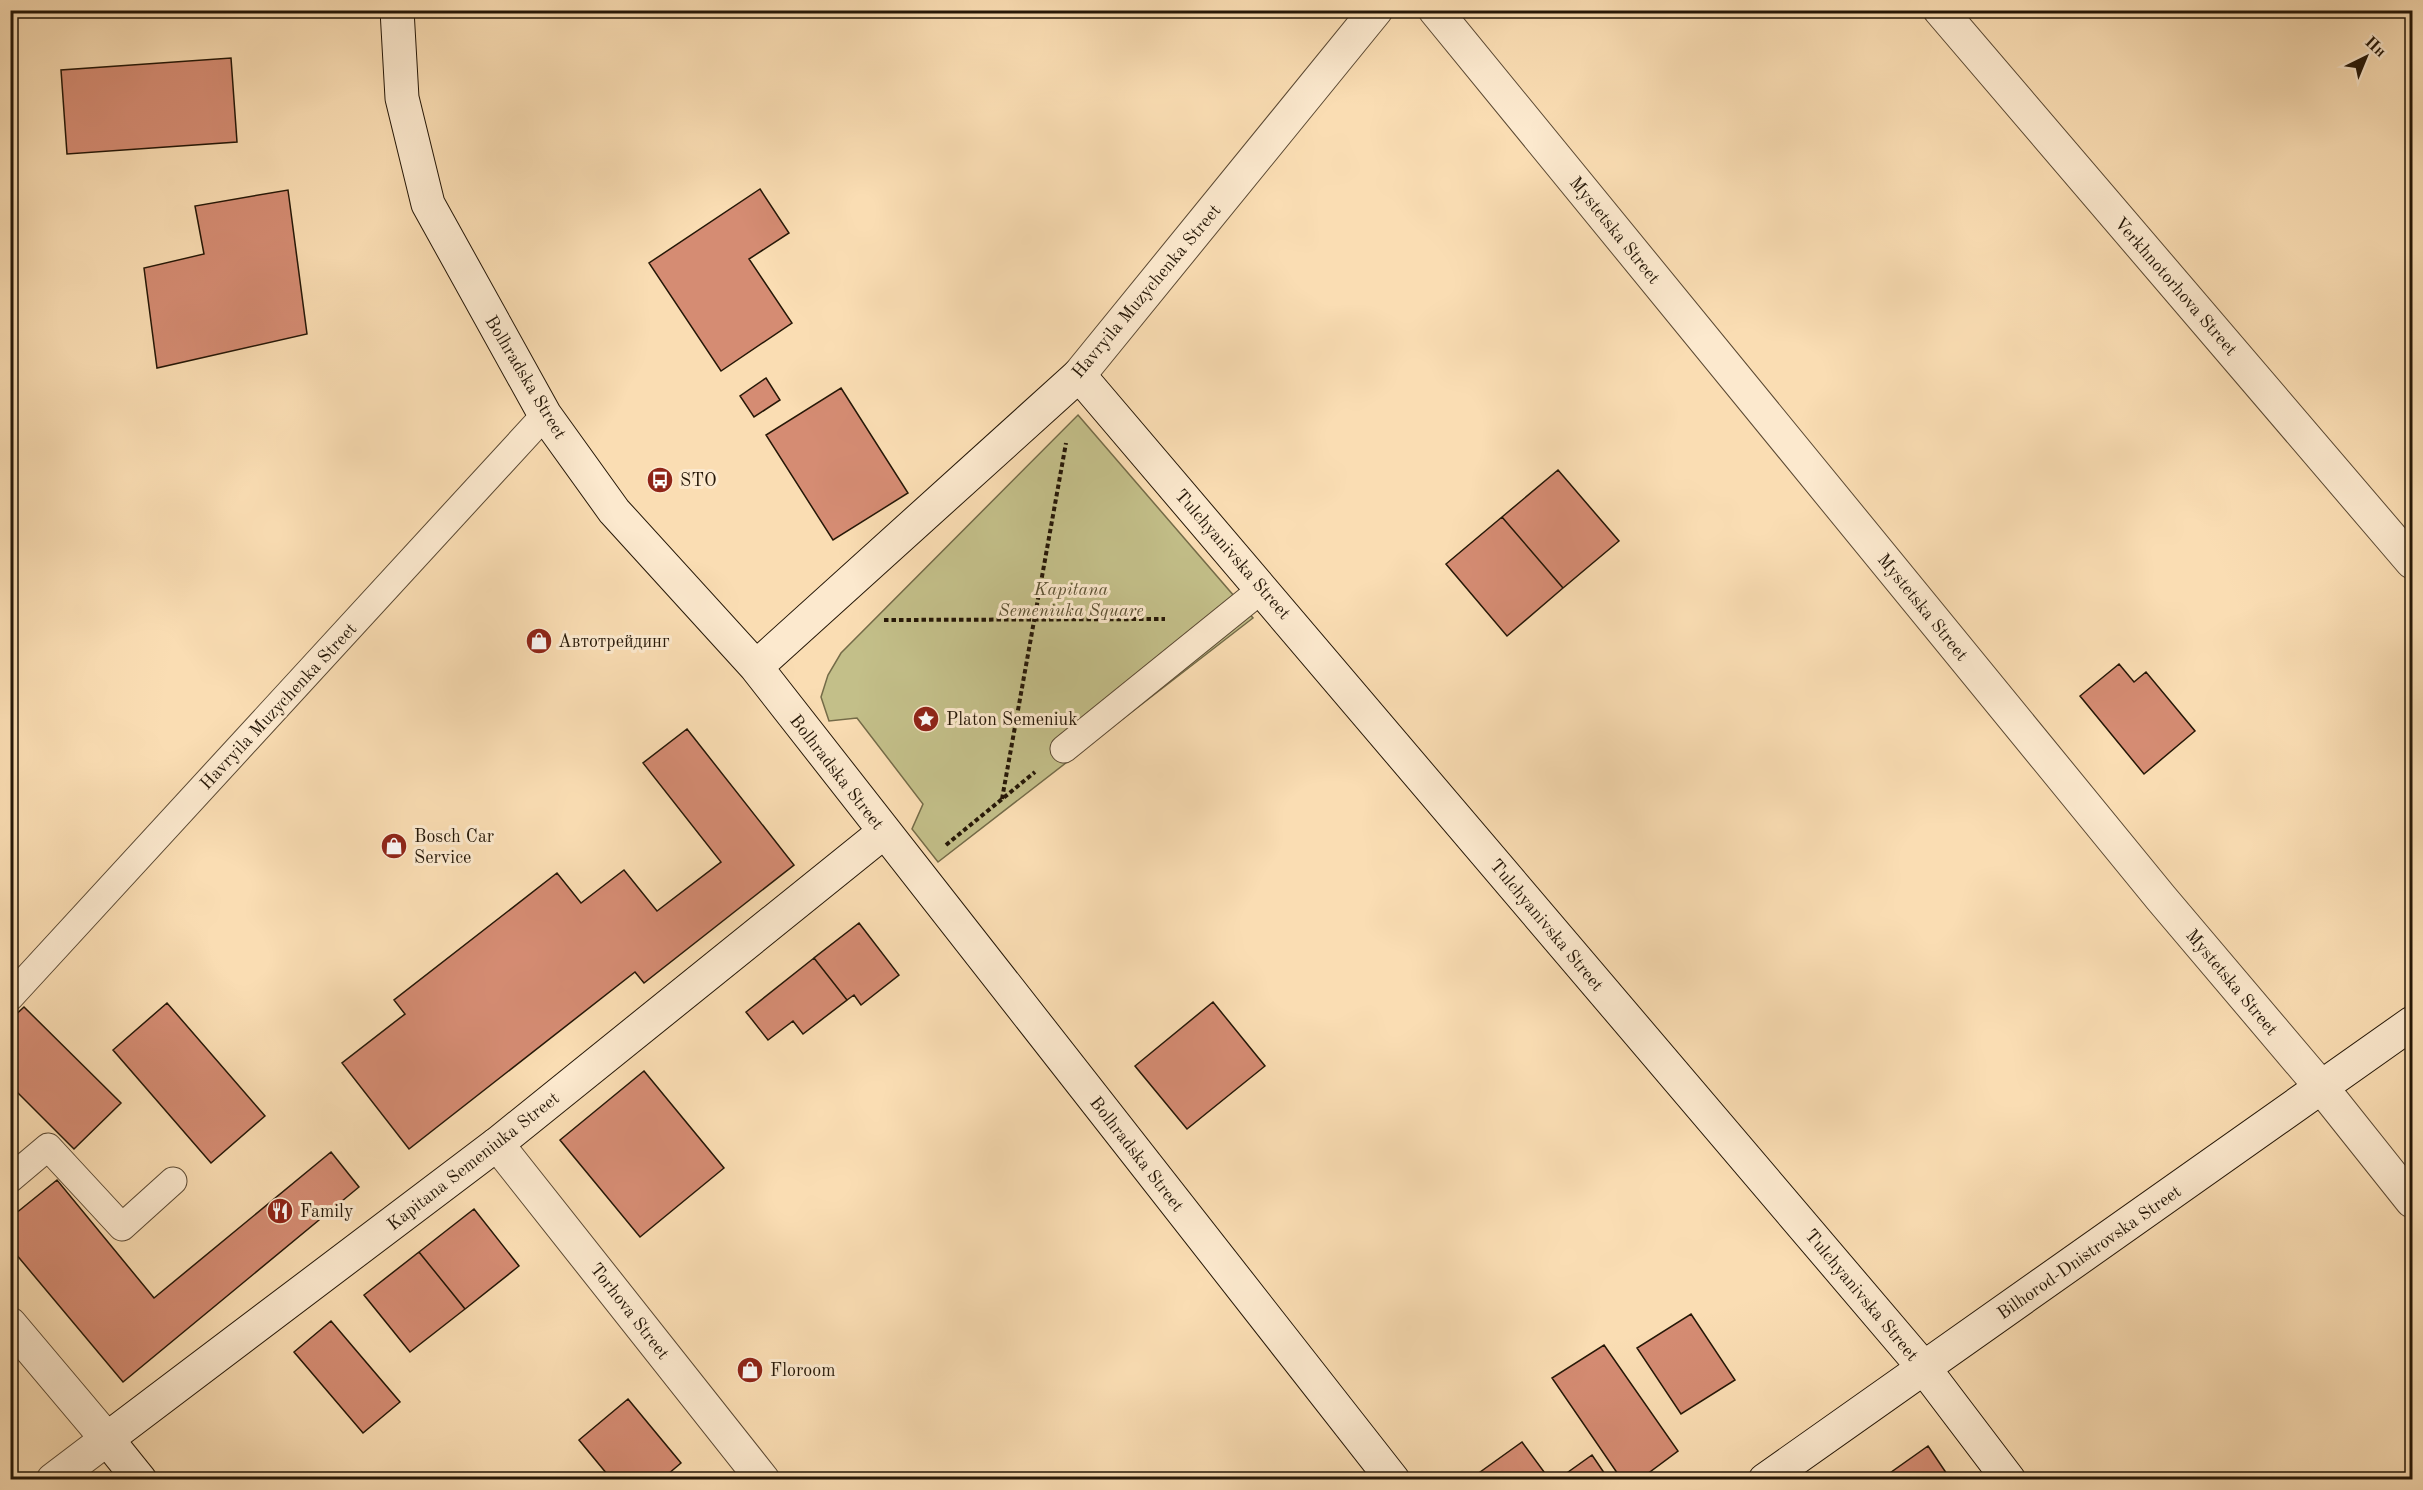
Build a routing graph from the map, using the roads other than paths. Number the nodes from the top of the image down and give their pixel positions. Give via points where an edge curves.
1 (397, 10) edge
2 (1376, 10) edge
3 (1436, 10) edge
4 (1940, 10) edge
5 (1079, 375) junction
6 (544, 415) junction
7 (2412, 562) edge
8 (1262, 588) junction
9 (756, 667) junction
10 (1064, 749) road end
11 (884, 832) junction
12 (10, 997) edge
13 (2412, 1023) edge
14 (2322, 1088) junction
15 (497, 1144) junction
16 (10, 1179) edge
17 (173, 1181) dead end
18 (2412, 1201) edge
19 (10, 1324) edge
20 (1924, 1368) junction
21 (107, 1439) junction
22 (53, 1479) edge
23 (140, 1479) edge
24 (763, 1479) edge
25 (1393, 1479) edge
26 (1766, 1479) edge
27 (2009, 1479) edge

1 - 6 main road, Bolhradska Street via 402,98 428,204
2 - 5 main road, Havryila Muzychenka Street
3 - 14 main road, Mystetska Street via 2161,898
4 - 7 main road, Verkhnotorhova Street
5 - 8 main road, Tulchyanivska Street
5 - 9 main road, Havryila Muzychenka Street
6 - 9 main road, Bolhradska Street via 614,511
6 - 12 lane, Havryila Muzychenka Street
8 - 10 lane
8 - 20 main road, Tulchyanivska Street
9 - 11 main road, Bolhradska Street
11 - 15 main road, Kapitana Semeniuka Street
11 - 25 main road, Bolhradska Street
13 - 14 main road, Bilhorod-Dnistrovska Street
14 - 18 main road, Mystetska Street
14 - 20 main road, Bilhorod-Dnistrovska Street
15 - 21 main road, Kapitana Semeniuka Street
15 - 24 main road, Torhova Street
16 - 17 lane via 48,1147 122,1227
19 - 21 main road
20 - 26 main road, Bilhorod-Dnistrovska Street
20 - 27 main road, Tulchyanivska Street
21 - 22 main road, Kapitana Semeniuka Street
21 - 23 main road

